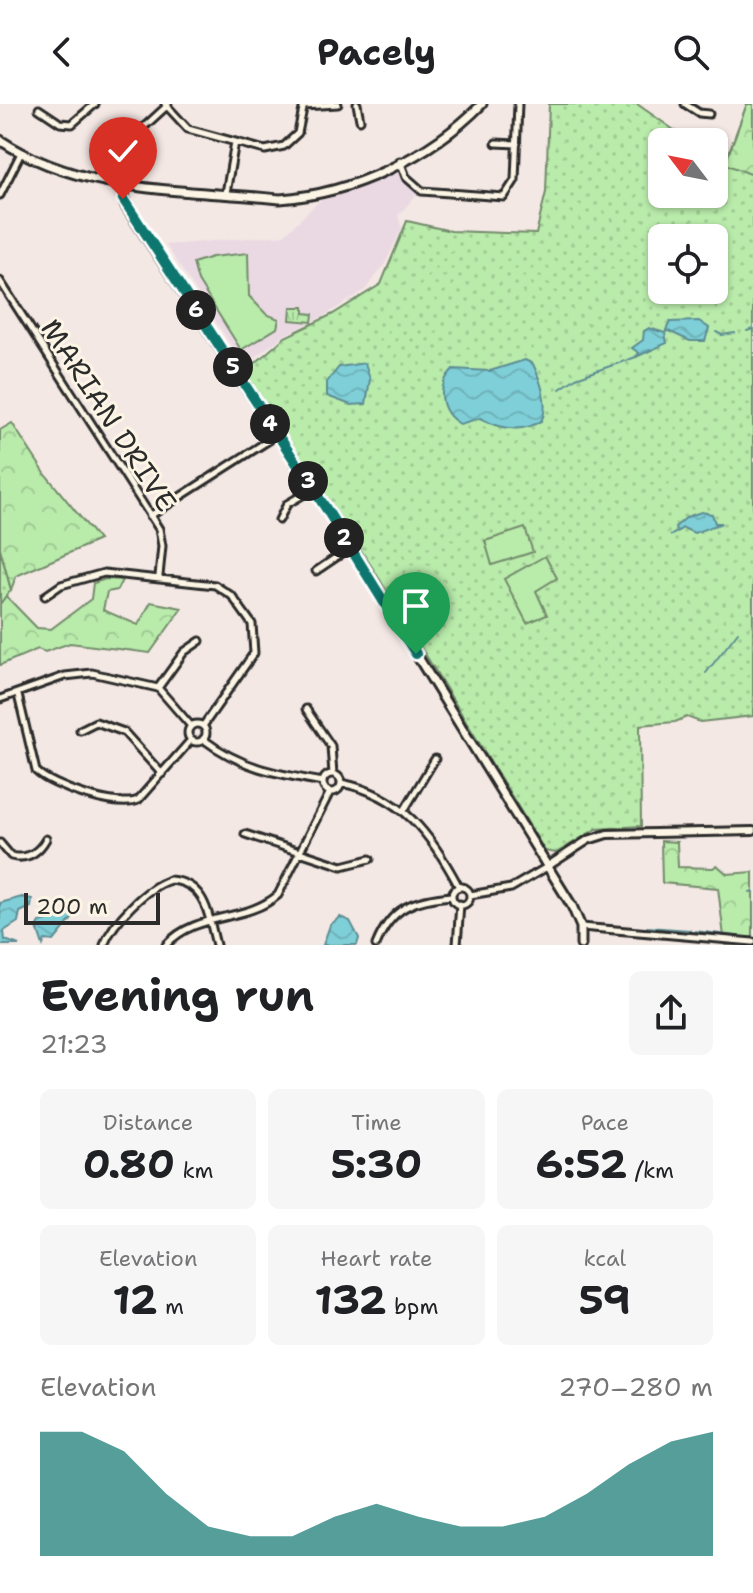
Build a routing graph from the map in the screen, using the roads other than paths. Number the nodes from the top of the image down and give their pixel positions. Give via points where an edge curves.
1 (95, 104) edge
2 (338, 104) edge
3 (357, 104) edge
4 (482, 104) edge
5 (518, 104) edge
6 (685, 104) edge
7 (167, 105) edge
8 (304, 105) edge
9 (39, 109) dead end
10 (709, 114) dead end
11 (360, 120) dead end
12 (133, 137) dead end
13 (0, 140) edge
14 (235, 142) junction
15 (496, 143) dead end
16 (517, 144) junction
17 (21, 153) junction
18 (400, 161) junction
19 (124, 186) junction
20 (226, 193) junction
21 (0, 195) edge
22 (0, 281) edge
23 (277, 435) junction
24 (313, 489) junction
25 (150, 516) junction
26 (279, 520) dead end
27 (350, 548) junction
28 (316, 571) dead end
29 (159, 576) junction
30 (45, 596) dead end
31 (200, 641) dead end
32 (158, 688) junction
33 (18, 695) junction
34 (0, 699) edge
35 (306, 709) dead end
36 (191, 726) junction
37 (203, 726) junction
38 (80, 730) dead end
39 (203, 739) junction
40 (191, 740) junction
41 (435, 759) dead end
42 (162, 774) junction
43 (333, 774) junction
44 (323, 782) junction
45 (341, 783) junction
46 (330, 792) junction
47 (405, 809) junction
48 (753, 831) edge
49 (245, 834) dead end
50 (46, 839) dead end
51 (0, 843) edge
52 (299, 852) junction
53 (370, 859) dead end
54 (548, 866) junction
55 (459, 887) junction
56 (470, 895) junction
57 (452, 896) junction
58 (460, 904) junction
59 (209, 919) junction
60 (581, 927) junction
61 (753, 942) edge
62 (104, 945) edge
63 (166, 945) edge
64 (216, 945) edge
65 (376, 945) edge
66 (457, 945) edge
67 (581, 945) edge

1 - 9 street via 72,124 60,123
2 - 8 street
3 - 11 street
4 - 18 main road via 434,145
5 - 16 street
6 - 10 street
7 - 12 street
7 - 14 street via 188,129
8 - 14 street via 302,124 284,146 265,150
13 - 17 main road
14 - 20 street
15 - 16 street
16 - 18 street via 514,186 495,199 422,191 406,177
17 - 19 main road via 71,174
17 - 21 street
18 - 20 main road via 315,196 280,199
19 - 20 main road
19 - 23 main road via 125,205
22 - 25 street, MARIAN DRIVE
23 - 24 main road
23 - 25 street
24 - 26 street via 287,504
24 - 27 main road
25 - 29 street, MARIAN DRIVE via 162,537
27 - 28 street
27 - 54 main road
29 - 30 street via 104,573 61,585
29 - 37 street via 220,586 252,624 254,653
31 - 32 street via 184,652
32 - 33 street via 75,673
32 - 36 street
33 - 34 street
33 - 42 street via 33,763 45,778 123,805 138,800
35 - 43 street via 331,746
36 - 37 street
36 - 40 street
37 - 39 street
38 - 42 street via 96,722 117,727
39 - 40 street
39 - 44 street via 262,772
40 - 42 street
41 - 47 street
43 - 44 street
43 - 45 street
44 - 46 street
45 - 46 street
45 - 47 street via 370,790
46 - 52 street
47 - 55 street via 426,832
48 - 54 street via 607,834
49 - 52 street
50 - 51 street via 24,858 11,856
52 - 53 street via 342,866
52 - 59 street via 285,885 271,901
54 - 56 street via 511,888
54 - 60 main road
55 - 56 street
55 - 57 street
56 - 58 street
57 - 58 street
57 - 65 street via 403,906 389,919
58 - 66 street
59 - 62 street via 196,888 170,880 154,886
59 - 63 street via 189,926
59 - 64 street
60 - 61 street
60 - 67 main road

